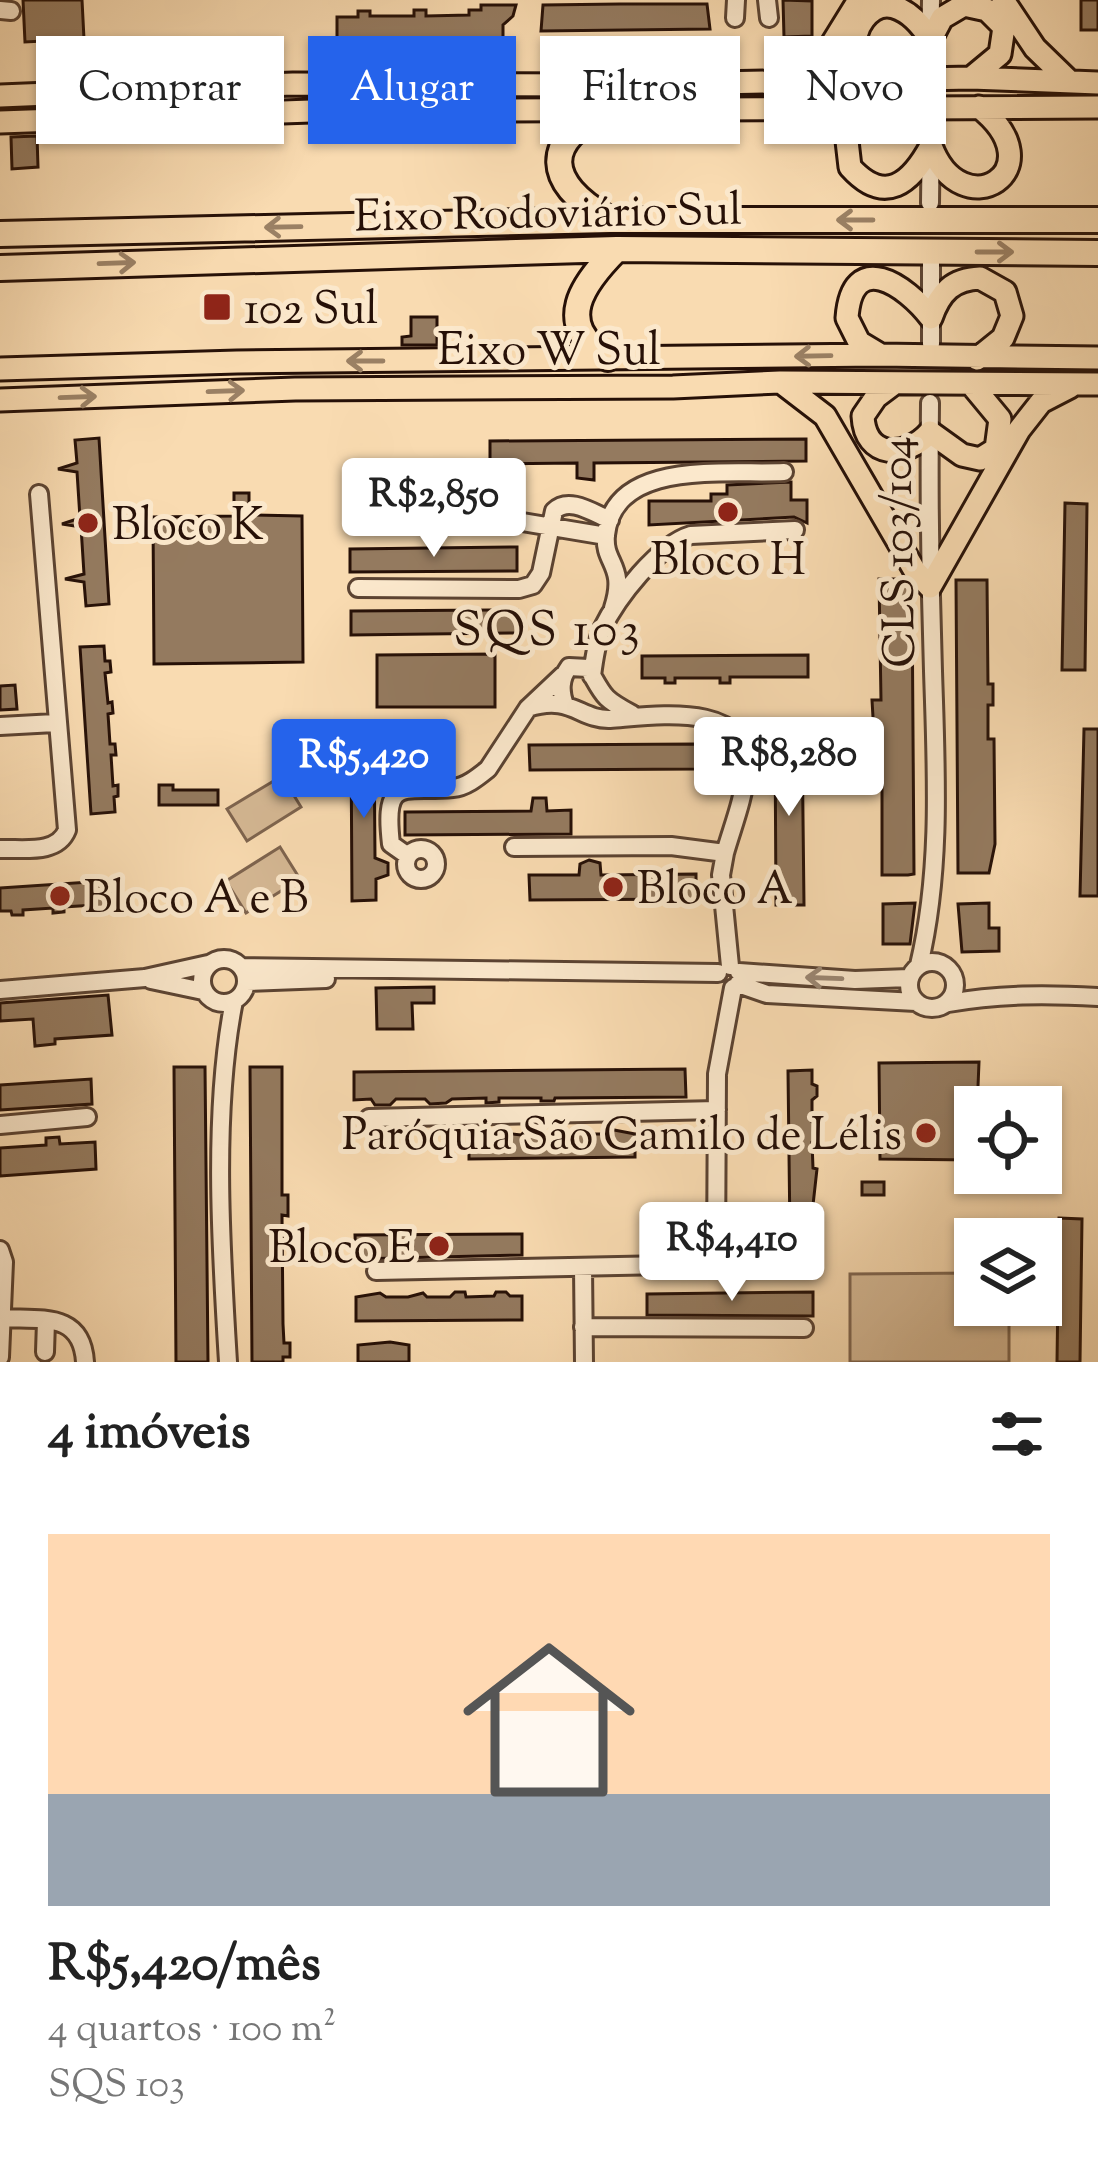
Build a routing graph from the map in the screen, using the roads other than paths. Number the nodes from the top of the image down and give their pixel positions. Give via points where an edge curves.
1 (860, 0) edge
2 (931, 0) edge
3 (1003, 0) edge
4 (838, 36) edge
5 (857, 36) edge
6 (924, 36) edge
7 (930, 36) edge
8 (935, 36) edge
9 (946, 78) edge
10 (971, 78) junction
11 (1070, 82) junction
12 (764, 83) edge
13 (1098, 83) edge
14 (0, 97) edge
15 (979, 107) junction
16 (1098, 107) edge
17 (946, 108) edge
18 (540, 110) edge
19 (0, 122) edge
20 (563, 144) edge
21 (847, 144) edge
22 (927, 144) edge
23 (931, 144) edge
24 (933, 144) edge
25 (930, 203) dead end
26 (610, 220) junction
27 (1098, 220) edge
28 (0, 234) edge
29 (616, 249) junction
30 (1098, 253) edge
31 (931, 262) dead end
32 (0, 268) edge
33 (931, 317) junction
34 (931, 344) dead end
35 (879, 355) junction
36 (608, 358) junction
37 (1098, 358) edge
38 (977, 359) junction
39 (0, 369) edge
40 (780, 382) junction
41 (970, 384) junction
42 (1087, 384) edge
43 (892, 385) junction
44 (0, 400) edge
45 (930, 403) dead end
46 (930, 432) junction
47 (784, 472) dead end
48 (464, 475) dead end
49 (38, 494) dead end
50 (550, 526) junction
51 (608, 528) junction
52 (795, 530) dead end
53 (618, 571) junction
54 (643, 574) junction
55 (930, 586) junction
56 (358, 588) dead end
57 (613, 608) junction
58 (600, 634) junction
59 (566, 671) junction
60 (594, 681) junction
61 (573, 707) junction
62 (528, 708) junction
63 (633, 715) junction
64 (55, 723) junction
65 (0, 726) edge
66 (514, 847) dead end
67 (0, 849) edge
68 (725, 853) junction
69 (408, 856) dead end
70 (931, 916) junction
71 (726, 930) junction
72 (208, 964) junction
73 (914, 971) junction
74 (949, 972) junction
75 (244, 974) junction
76 (765, 976) junction
77 (145, 978) junction
78 (727, 978) junction
79 (1098, 983) edge
80 (0, 990) edge
81 (1066, 992) junction
82 (999, 994) junction
83 (208, 996) junction
84 (1098, 997) edge
85 (234, 1001) junction
86 (916, 1002) junction
87 (947, 1003) junction
88 (226, 1045) junction
89 (717, 1110) junction
90 (87, 1117) dead end
91 (369, 1118) dead end
92 (0, 1125) edge
93 (0, 1250) edge
94 (583, 1267) junction
95 (376, 1271) dead end
96 (3, 1318) edge
97 (46, 1321) junction
98 (583, 1327) junction
99 (804, 1328) dead end
100 (45, 1352) dead end
101 (0, 1357) edge
102 (86, 1362) edge
103 (228, 1362) edge
104 (584, 1362) edge

1 - 4 main road
2 - 7 street
3 - 11 main road
5 - 6 main road via 870,12 885,5 918,21
8 - 10 main road via 942,18 964,4 998,19 1000,54
9 - 10 main road
10 - 11 main road
11 - 13 main road
12 - 14 main road via 310,84
15 - 16 main road
15 - 17 main road
15 - 24 main road via 1012,151 1000,181 983,188 955,181
18 - 19 main road
20 - 26 highway via 559,170 571,192
21 - 22 main road via 850,167 870,184 893,187 917,171
23 - 25 street
27 -> 26 highway, Eixo Rodoviário Sul
26 -> 28 highway, Eixo Rodoviário Sul
29 -> 30 highway, Eixo Rodoviário Sul
32 -> 29 highway, Eixo Rodoviário Sul
29 - 36 highway via 578,297 583,331
31 - 33 street
33 - 34 street
33 - 35 main road via 888,279 862,284 847,318
33 - 38 main road via 944,292 966,279 1005,292 1009,327
35 -> 36 main road, Eixo W Sul
35 - 38 main road, Eixo W Sul
36 -> 39 main road, Eixo W Sul
37 - 38 main road, Eixo W Sul
40 - 43 main road, Eixo W Sul
44 -> 40 main road, Eixo W Sul
40 - 55 main road via 825,416
41 - 42 main road, Eixo W Sul
41 - 43 main road, Eixo W Sul
41 - 46 main road via 1000,419 996,449 971,459
42 - 55 main road via 1041,402 1019,430
43 - 46 main road via 863,416 870,439 902,452
45 - 46 street, CLS 103/104
46 - 55 street, CLS 103/104
47 - 51 street via 657,478 629,489
48 - 50 street via 468,508
49 - 64 street
50 - 51 street
50 - 56 street via 533,585
51 - 53 street
52 - 54 street via 691,535 675,540
53 - 54 street
53 - 57 street
54 - 57 street
55 - 70 street, CLS 103/104
57 - 58 street
58 - 59 street
58 - 60 street
59 - 60 street via 588,668
59 - 61 street via 560,692
59 - 62 street
60 - 61 street
60 - 63 street
61 - 62 street
61 - 63 street via 606,719
62 - 69 street via 476,778 458,789 409,786 397,794 387,815 391,844
63 - 68 street via 715,720 742,740 745,782
64 - 65 street
64 - 67 street via 63,841
66 - 68 street
68 - 71 street
70 - 73 street, CLS 103/104
70 - 74 street, CLS 103/104
71 - 76 street
71 - 78 street
72 - 75 street via 221,958
72 - 77 street
72 - 83 street via 201,978
73 - 74 street via 928,962
73 -> 76 street
73 - 86 street
74 - 82 street
74 - 87 street
75 - 78 street
75 - 85 street
76 - 78 street
77 - 80 street
77 - 83 street
78 - 86 street via 767,994
78 - 89 street
79 - 81 street
81 - 82 street
81 - 84 street
82 - 87 street
83 - 85 street
83 - 88 street
85 - 88 street
86 - 87 street via 932,1009
88 - 103 street via 221,1249
89 - 91 street
89 - 94 street via 716,1264
90 - 92 street
93 - 96 street
94 - 95 street
94 - 98 street
96 - 97 street
96 - 101 street
97 - 100 street
97 - 102 street via 79,1334
98 - 99 street
98 - 104 street

